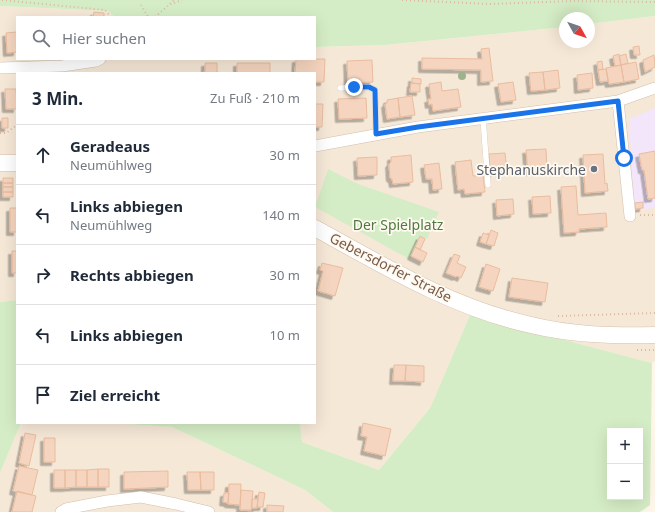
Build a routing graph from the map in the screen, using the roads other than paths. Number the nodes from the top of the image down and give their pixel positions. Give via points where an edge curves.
1 (98, 60) edge
2 (0, 68) edge
3 (340, 88) dead end
4 (655, 88) edge
5 (618, 101) junction
6 (483, 118) junction
7 (376, 134) junction
8 (316, 146) edge
9 (0, 163) edge
10 (16, 163) edge
11 (488, 185) dead end
12 (630, 216) road end
13 (316, 229) edge
14 (655, 335) edge
15 (61, 512) edge
16 (210, 512) edge

1 - 2 street via 62,66
3 - 7 lane via 369,87 375,90
4 - 5 street
5 - 6 street
5 - 12 street
6 - 7 street
6 - 11 lane
7 - 8 street
9 - 10 main road
13 - 14 main road, Gebersdorfer Straße via 405,277 445,296 498,316 565,332
15 - 16 street via 107,501 141,497

